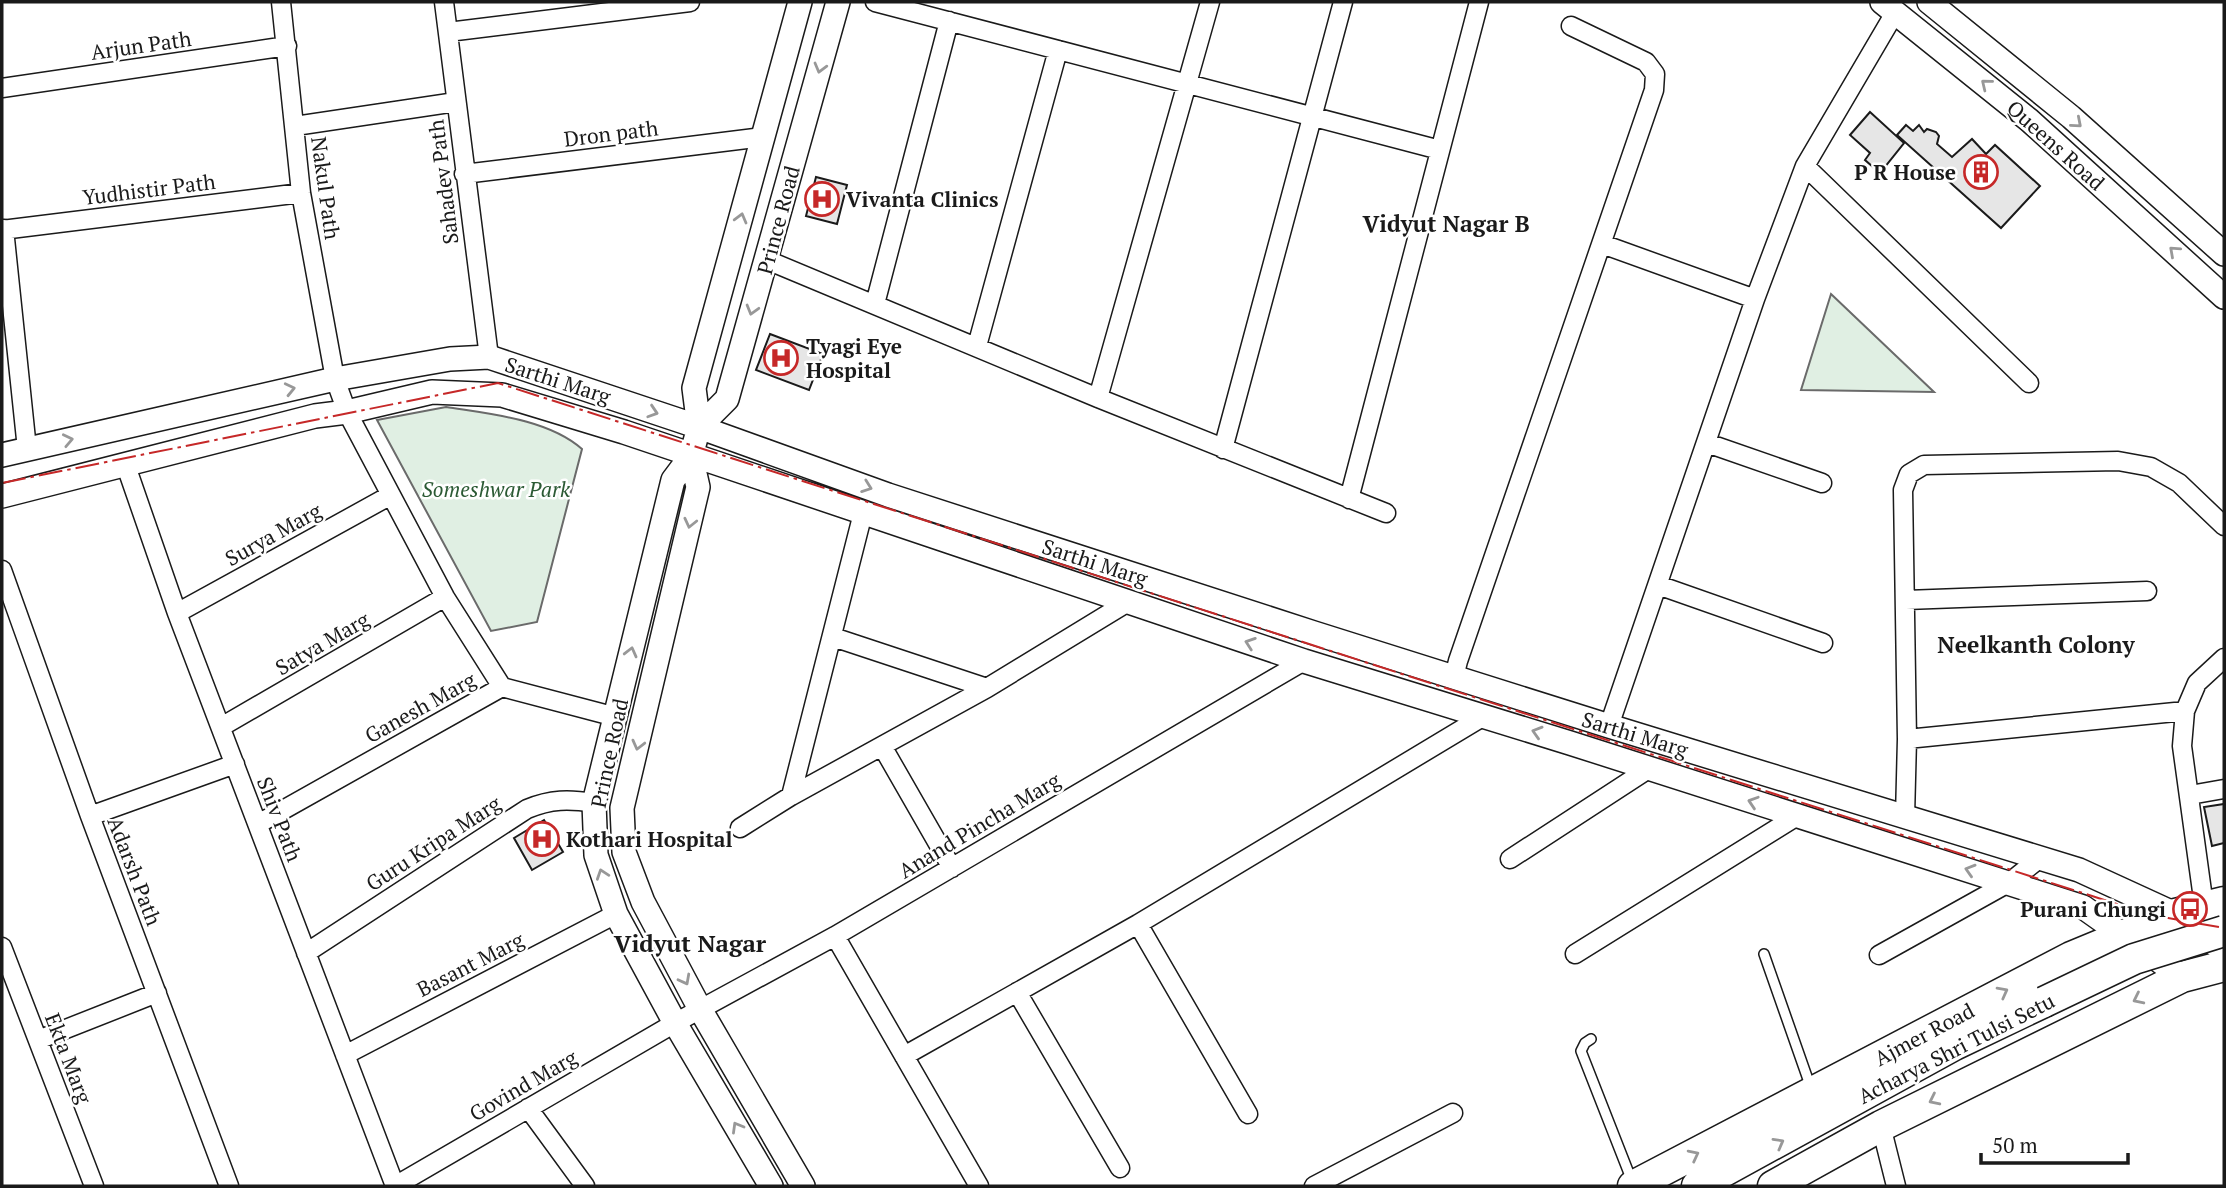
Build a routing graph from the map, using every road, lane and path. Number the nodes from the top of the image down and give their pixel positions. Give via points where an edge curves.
1 (281, 2) edge
2 (444, 2) edge
3 (690, 2) edge
4 (800, 2) edge
5 (838, 2) edge
6 (875, 2) edge
7 (1210, 2) edge
8 (1343, 2) edge
9 (1479, 2) edge
10 (1929, 2) edge
11 (1889, 7) edge
12 (949, 21) junction
13 (1571, 26) dead end
14 (449, 32) junction
15 (287, 46) junction
16 (1058, 50) junction
17 (1187, 83) junction
18 (2, 88) edge
19 (456, 102) junction
20 (1313, 115) junction
21 (295, 126) junction
22 (763, 137) junction
23 (1440, 150) junction
24 (1805, 166) junction
25 (464, 174) junction
26 (301, 193) junction
27 (3, 230) edge
28 (1602, 244) junction
29 (2224, 254) edge
30 (767, 260) junction
31 (2224, 298) edge
32 (1755, 299) junction
33 (875, 304) junction
34 (977, 346) junction
35 (489, 357) junction
36 (335, 379) junction
37 (2029, 383) dead end
38 (1098, 398) junction
39 (347, 412) junction
40 (699, 427) junction
41 (1707, 443) junction
42 (27, 449) junction
43 (1223, 449) junction
44 (2, 455) edge
45 (691, 456) junction
46 (126, 466) junction
47 (1822, 483) dead end
48 (391, 495) junction
49 (2, 496) edge
50 (1349, 499) junction
51 (863, 513) junction
52 (1386, 513) dead end
53 (2224, 526) edge
54 (1113, 568) junction
55 (2, 570) edge
56 (1658, 585) junction
57 (2147, 591) dead end
58 (1105, 594) junction
59 (445, 597) junction
60 (1906, 600) junction
61 (1128, 602) junction
62 (177, 613) junction
63 (1314, 633) junction
64 (833, 637) junction
65 (1823, 643) dead end
66 (2224, 658) edge
67 (1304, 661) junction
68 (1454, 677) junction
69 (502, 687) junction
70 (987, 688) junction
71 (1492, 688) junction
72 (2185, 711) junction
73 (1484, 716) junction
74 (616, 717) junction
75 (1609, 726) junction
76 (221, 727) junction
77 (1907, 739) junction
78 (882, 747) junction
79 (235, 764) junction
80 (1650, 768) junction
81 (2224, 789) edge
82 (2190, 795) junction
83 (791, 796) junction
84 (594, 803) junction
85 (90, 816) junction
86 (1797, 816) junction
87 (1905, 817) junction
88 (258, 824) junction
89 (740, 828) dead end
90 (2040, 858) junction
91 (1510, 859) dead end
92 (952, 868) junction
93 (2010, 882) junction
94 (2214, 904) edge
95 (616, 914) junction
96 (2175, 914) junction
97 (1138, 924) junction
98 (2224, 931) edge
99 (2120, 935) junction
100 (835, 936) junction
101 (2, 947) edge
102 (2224, 951) edge
103 (306, 953) junction
104 (1575, 954) dead end
105 (1764, 954) dead end
106 (1879, 955) dead end
107 (2224, 965) edge
108 (2182, 977) junction
109 (1017, 992) junction
110 (157, 993) junction
111 (700, 1009) junction
112 (675, 1023) junction
113 (1591, 1038) dead end
114 (38, 1040) junction
115 (345, 1055) junction
116 (904, 1056) junction
117 (1813, 1093) junction
118 (528, 1108) junction
119 (1453, 1113) dead end
120 (1248, 1114) dead end
121 (1881, 1126) junction
122 (1120, 1168) dead end
123 (94, 1186) edge
124 (229, 1186) edge
125 (395, 1186) edge
126 (585, 1186) edge
127 (771, 1186) edge
128 (803, 1186) edge
129 (979, 1186) edge
130 (1314, 1186) edge
131 (1633, 1186) edge
132 (1696, 1186) edge
133 (1773, 1186) edge
134 (1896, 1186) edge

1 - 15 street, Nakul Path
2 - 14 street, Sahadev Path
3 - 14 street
4 - 22 street, Prince Road
5 -> 30 street, Prince Road
6 - 12 street
7 - 17 street
8 - 20 street
9 - 23 street
10 -> 29 street, Queens Road via 2071,117
11 - 24 street
31 -> 11 street, Queens Road via 2029,120
12 - 16 street
12 - 33 street
13 - 28 street via 1646,62 1654,74 1654,90
14 - 19 street, Sahadev Path
15 - 18 street, Arjun Path
15 - 21 street, Nakul Path
16 - 17 street
16 - 34 street
17 - 20 street
17 - 38 street
19 - 21 street
19 - 25 street, Sahadev Path
20 - 23 street
20 - 43 street
21 - 26 street, Nakul Path
22 - 25 street, Dron path
40 -> 22 street, Prince Road via 694,388
23 - 50 street
24 - 32 street
24 - 37 street
25 - 35 street, Sahadev Path
26 - 27 street, Yudhistir Path
26 - 36 street, Nakul Path
27 - 42 street
28 - 32 street
28 - 68 street
30 - 33 street
30 -> 40 street, Prince Road via 727,399
32 - 41 street
33 - 34 street
34 - 38 street
35 - 36 street, Sarthi Marg via 450,359
35 -> 40 street, Sarthi Marg
36 - 39 street, Nakul Path
42 -> 36 street, Sarthi Marg
38 - 43 street
39 - 45 street via 432,392 502,395
39 - 46 street via 315,416
39 - 48 street, Nakul Path
40 - 45 street, Prince Road
40 -> 54 street, Sarthi Marg
41 - 47 street
41 - 56 street
42 - 44 street, Sarthi Marg
43 - 50 street
45 - 51 street
74 -> 45 street, Prince Road via 673,480
45 -> 111 street, Prince Road via 698,487 622,808 624,852 643,902
46 - 49 street
46 - 62 street, Shiv Path
48 - 59 street, Nakul Path
48 - 62 street, Surya Marg
50 - 52 street
51 - 58 street
51 - 64 street
53 - 60 street via 2179,483 2151,467 2118,461 1924,465 1909,474 1903,490
54 - 58 street
54 - 63 street, Sarthi Marg
55 - 85 street, Adarsh Path
56 - 65 street
56 - 75 street
57 - 60 street
58 - 61 street
59 - 69 street, Nakul Path
59 - 76 street, Satya Marg
60 - 77 street
67 -> 61 street
61 - 70 street
62 - 76 street, Shiv Path
63 - 67 street
63 - 68 street, Sarthi Marg
64 - 70 street
64 - 83 street
66 - 72 street via 2197,683
67 - 73 street
67 - 92 street, Anand Pincha Marg
68 - 71 street, Sarthi Marg
69 - 74 street, Ganesh Marg
69 - 88 street, Ganesh Marg
70 - 78 street
71 - 73 street
71 - 75 street, Sarthi Marg
72 - 77 street
72 - 82 street via 2182,746
80 -> 73 street
73 - 97 street
74 - 84 street, Prince Road
75 - 87 street, Sarthi Marg
76 - 79 street, Shiv Path
77 - 87 street
78 - 83 street
78 - 92 street
79 - 85 street
79 - 88 street, Shiv Path
86 -> 80 street
80 - 91 street
81 - 82 street
82 - 94 street
83 - 89 street
95 -> 84 street, Prince Road via 596,855
84 - 103 street, Guru Kripa Marg via 567,799 527,809
85 - 110 street, Adarsh Path
93 -> 86 street
86 - 104 street
87 - 90 street, Sarthi Marg
88 - 103 street, Shiv Path
90 - 93 street
90 - 96 street, Sarthi Marg via 2110,883
92 - 100 street, Anand Pincha Marg
93 - 99 street via 2084,907
93 - 106 street
94 - 96 highway, Ajmer Road
95 - 112 street, Prince Road
95 - 115 street, Basant Marg
96 - 99 highway, Ajmer Road
96 - 102 street, Sarthi Marg
97 - 109 street
97 - 120 street
132 -> 98 highway, Acharya Shri Tulsi Setu, bridge via 1954,1045 2134,959
99 - 108 street
117 -> 99 highway, Ajmer Road
100 - 111 street, Anand Pincha Marg
100 - 116 street
101 - 114 street, Ekta Marg
103 - 115 street, Shiv Path
105 - 117 lane
107 - 108 highway
108 -> 121 highway
109 - 116 street
109 - 122 street
110 - 114 street
110 - 124 street, Adarsh Path
111 - 112 street, Anand Pincha Marg
111 - 128 street, Prince Road
112 - 118 street, Govind Marg
127 -> 112 street, Prince Road
113 - 131 lane via 1581,1051
114 - 123 street, Ekta Marg
115 - 125 street, Shiv Path
116 - 129 street
131 -> 117 highway, Ajmer Road
118 - 125 street, Govind Marg
118 - 126 street
119 - 130 street
121 - 133 highway
121 - 134 street

